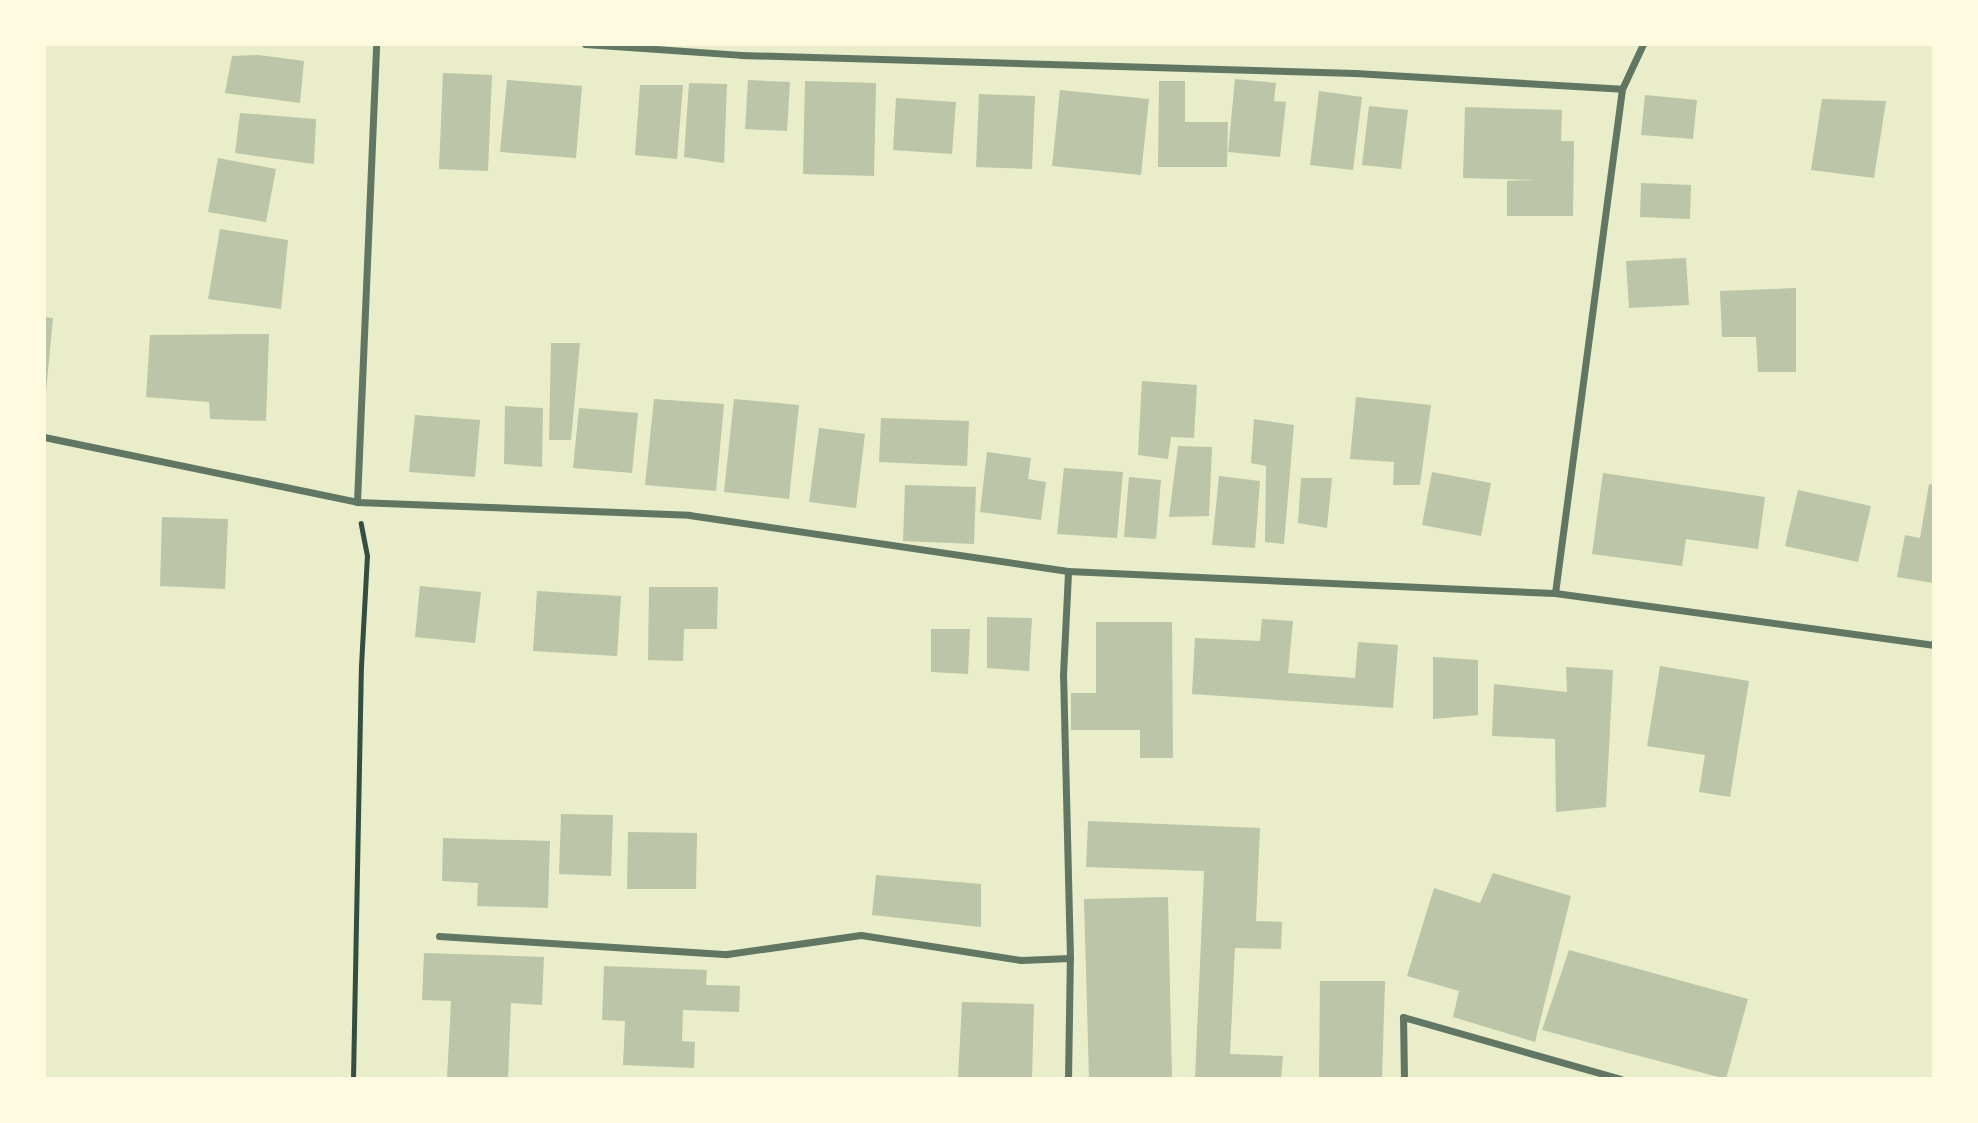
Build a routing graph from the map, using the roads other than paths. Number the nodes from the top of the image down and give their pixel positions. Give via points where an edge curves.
1 (376, 44) edge
2 (585, 44) edge
3 (1643, 44) edge
4 (1622, 89) junction
5 (44, 437) edge
6 (356, 502) junction
7 (1068, 571) junction
8 (1555, 593) junction
9 (1934, 645) edge
10 (439, 936) dead end
11 (1070, 958) junction
12 (1068, 1079) edge
13 (1404, 1079) edge
14 (1620, 1079) edge

1 - 6 street
2 - 4 street via 741,55 1355,73
3 - 4 street
4 - 8 street
5 - 6 street
6 - 7 street via 689,515
7 - 8 street
7 - 11 street via 1063,675
8 - 9 street
10 - 11 street via 727,954 861,935 1021,960
11 - 12 street
13 - 14 street via 1403,1017

